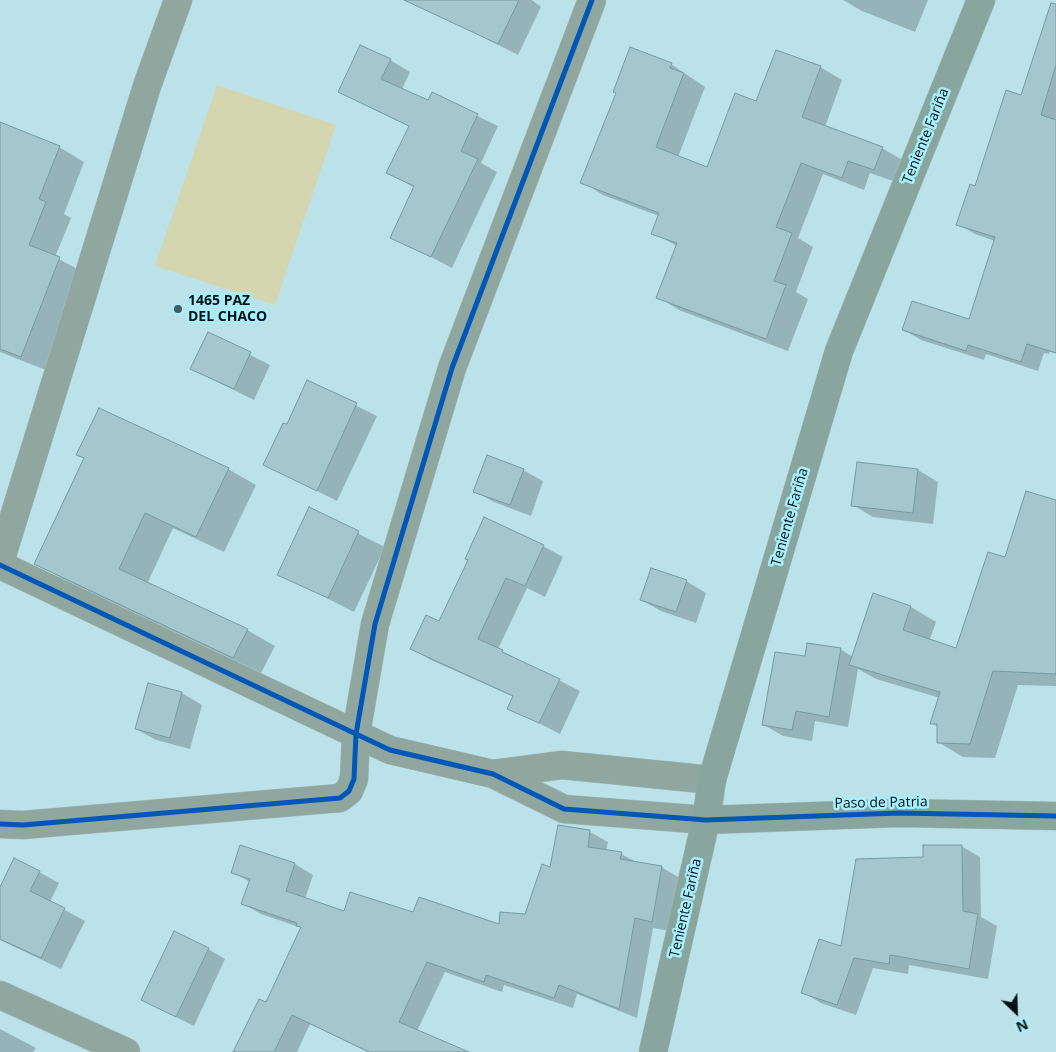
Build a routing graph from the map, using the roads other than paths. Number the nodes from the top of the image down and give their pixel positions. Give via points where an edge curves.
1 (178, 0) edge
2 (592, 0) edge
3 (981, 0) edge
4 (0, 563) edge
5 (356, 734) junction
6 (494, 774) junction
7 (712, 780) junction
8 (1056, 816) edge
9 (706, 820) junction
10 (0, 824) edge
11 (0, 995) edge
12 (126, 1052) edge
13 (653, 1052) edge

1 - 4 street via 146,86
2 - 5 street via 452,368 375,624
3 - 7 street, Teniente Fariña via 839,351
4 - 5 street
5 - 6 street via 390,750
5 - 10 street via 354,779 349,791 340,798 23,825
6 - 7 street via 562,765
6 - 9 street via 564,809
7 - 9 street, Teniente Fariña
8 - 9 street, Paso de Patria via 899,813
9 - 13 street, Teniente Fariña
11 - 12 street

